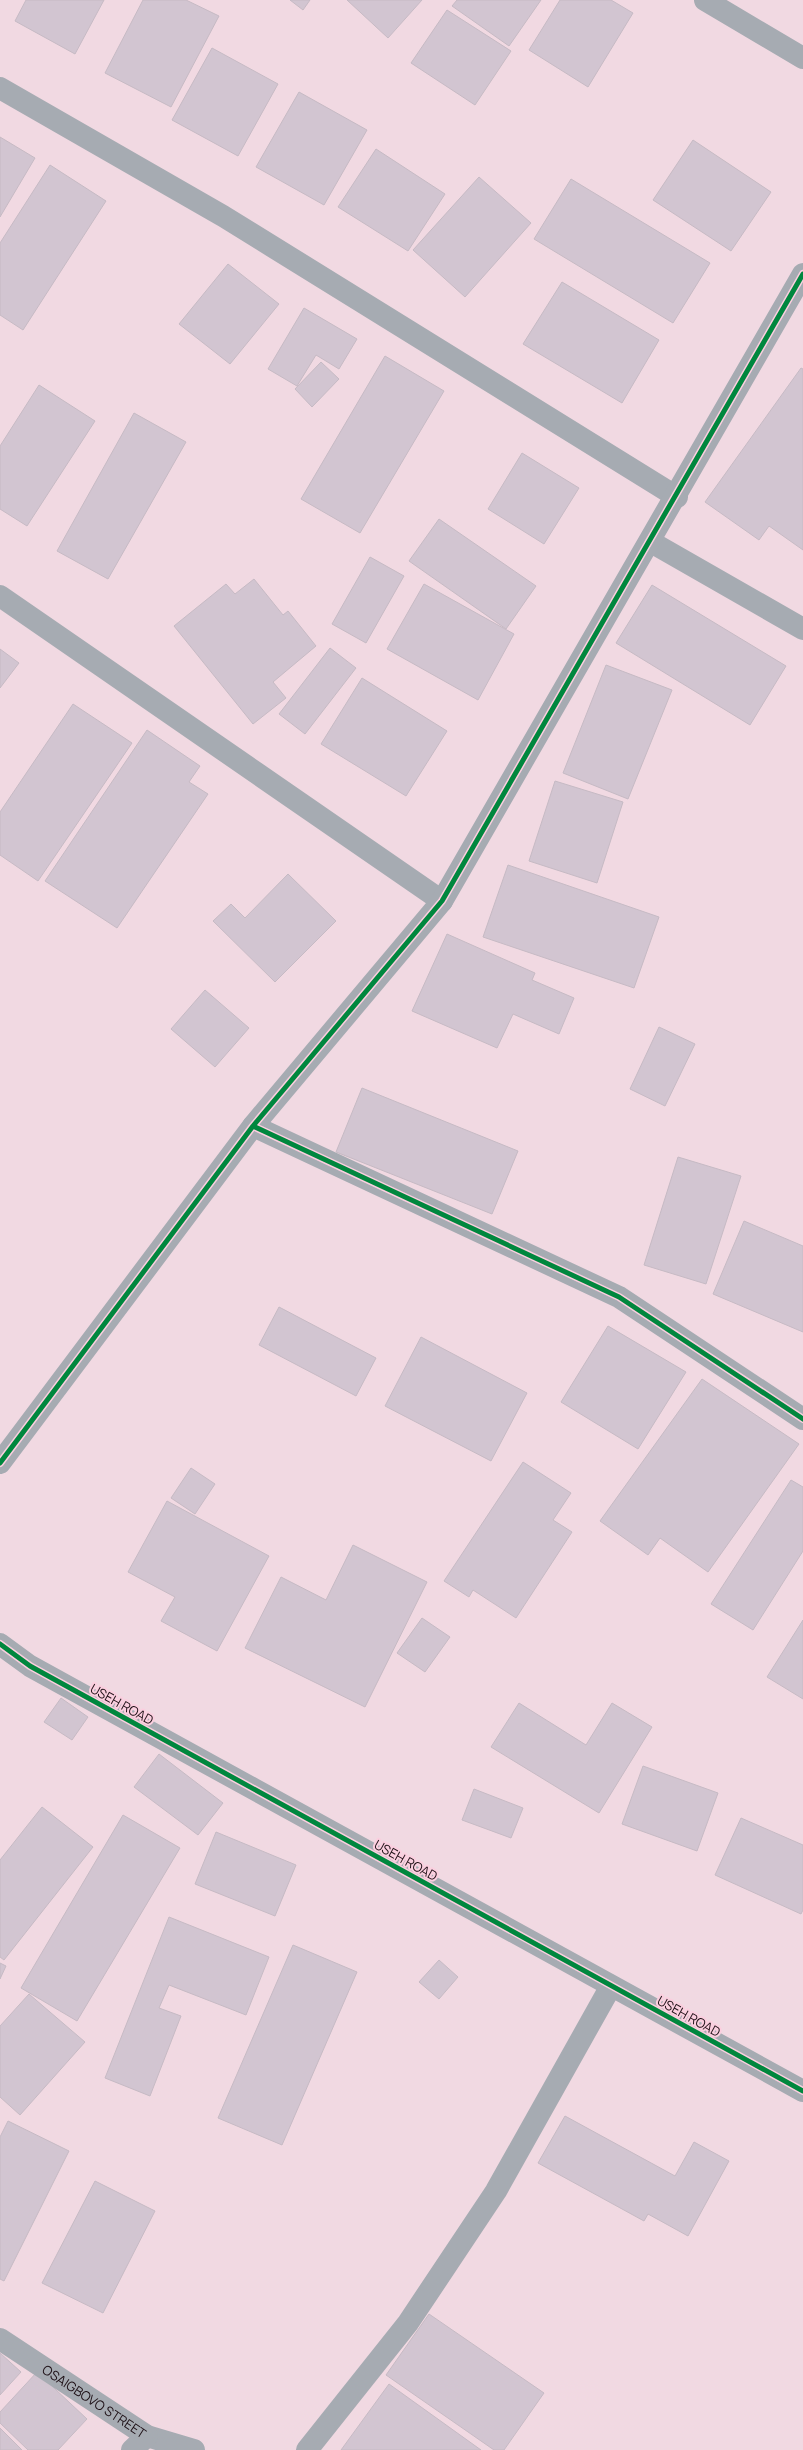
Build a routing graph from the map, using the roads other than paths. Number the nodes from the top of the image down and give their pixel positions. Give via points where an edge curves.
1 (705, 0) edge
2 (803, 58) edge
3 (0, 88) edge
4 (803, 274) edge
5 (676, 497) junction
6 (651, 542) junction
7 (0, 596) edge
8 (803, 629) edge
9 (442, 901) junction
10 (253, 1126) junction
11 (803, 1419) edge
12 (0, 1463) edge
13 (0, 1644) edge
14 (611, 1986) junction
15 (803, 2091) edge
16 (0, 2339) edge
17 (139, 2443) edge
18 (194, 2450) edge
19 (306, 2450) edge

1 - 2 street
3 - 5 street via 223,216
4 - 5 street
5 - 6 street
6 - 8 street
6 - 9 street
7 - 9 street
9 - 10 street
10 - 11 street via 619,1297
10 - 12 street
13 - 14 street, USEH ROAD via 30,1666
14 - 15 street, USEH ROAD
14 - 19 street via 496,2190 408,2323
16 - 17 street, OSAIGBOVO STREET
17 - 18 street, OSAIGBOVO STREET

